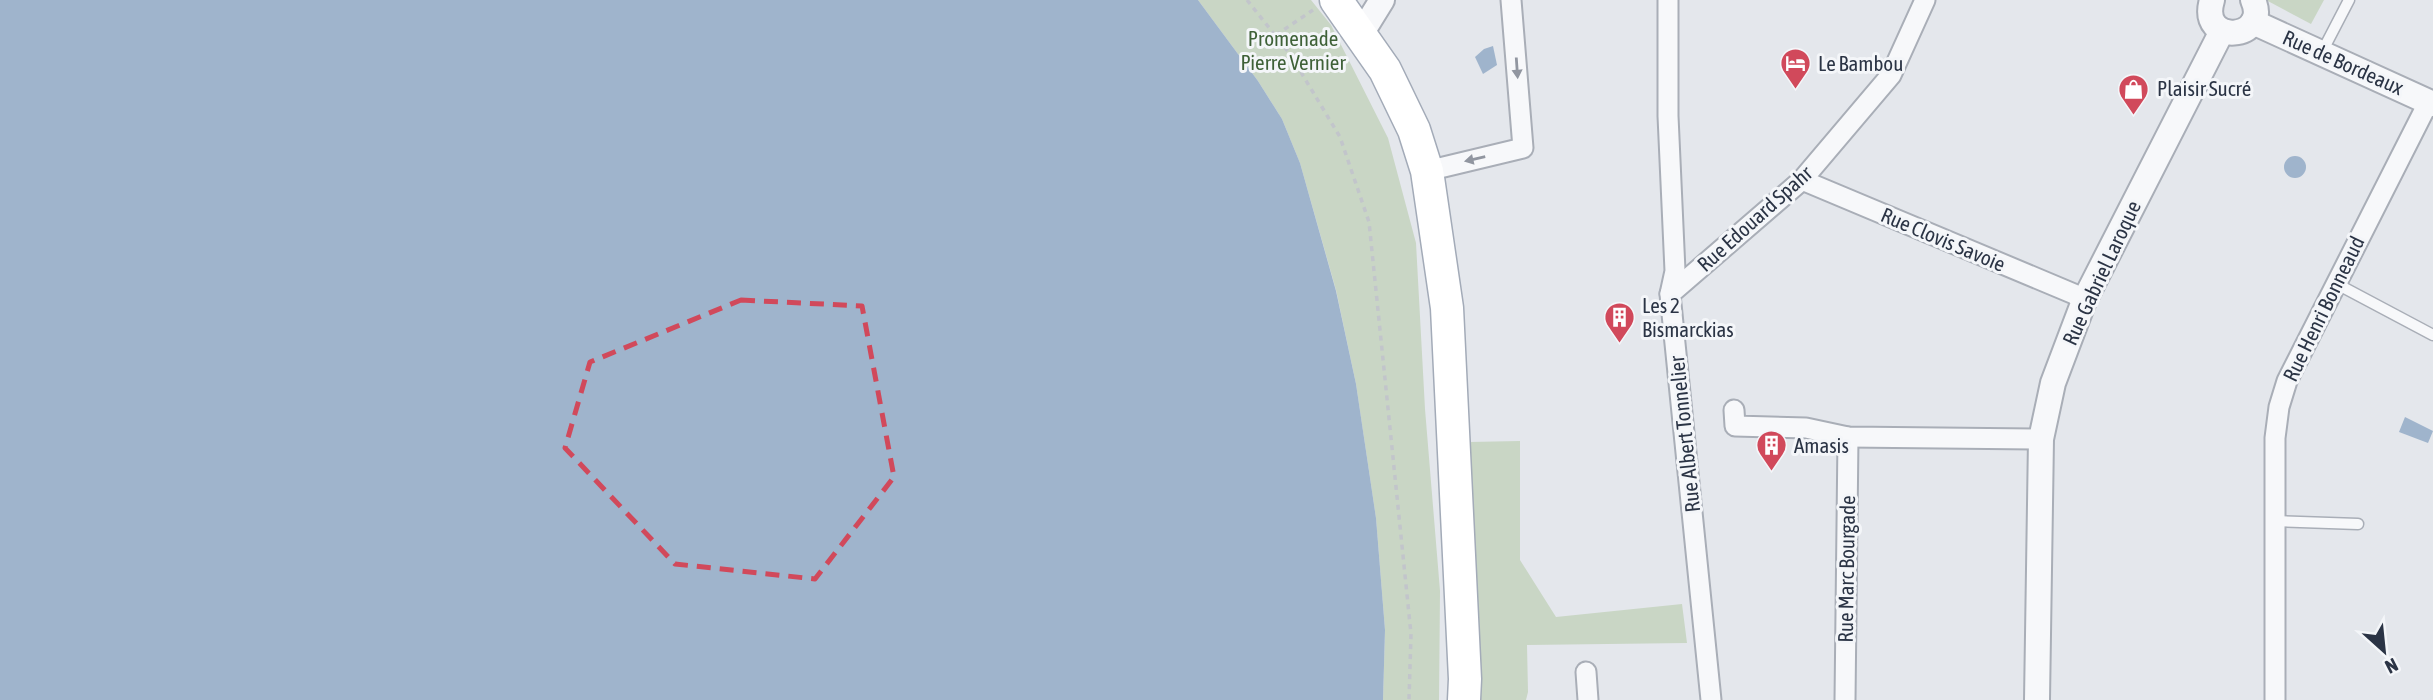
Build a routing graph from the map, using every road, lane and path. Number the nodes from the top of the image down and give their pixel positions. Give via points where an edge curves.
1 (1247, 0) edge
2 (1382, 0) edge
3 (1511, 0) edge
4 (1668, 0) edge
5 (1924, 0) edge
6 (2210, 0) edge
7 (2349, 0) edge
8 (1325, 5) edge
9 (2253, 11) edge
10 (2222, 31) junction
11 (1361, 34) junction
12 (1276, 35) junction
13 (2321, 55) junction
14 (2431, 103) edge
15 (1427, 171) junction
16 (1801, 180) junction
17 (2335, 283) junction
18 (1671, 294) junction
19 (2084, 301) junction
20 (2433, 335) edge
21 (1734, 410) dead end
22 (1848, 437) junction
23 (2041, 439) junction
24 (2275, 521) junction
25 (2358, 524) dead end
26 (1586, 672) dead end
27 (1409, 700) edge
28 (1464, 700) edge
29 (1588, 700) edge
30 (1711, 700) edge
31 (1845, 700) edge
32 (2037, 700) edge
33 (2275, 700) edge

1 - 12 path
2 - 11 street
3 -> 15 street via 1523,148
4 - 18 street, Rue Albert Tonnelier via 1675,271
5 - 16 street, Rue Edouard Spahr via 1891,75
6 - 10 street via 2212,21
7 - 13 lane
8 - 11 main road
8 - 12 path
9 - 10 street via 2244,31
9 - 13 street, Rue de Bordeaux
10 - 19 street, Rue Gabriel Laroque
11 - 15 main road via 1385,69 1414,130
12 - 27 path via 1340,137 1369,222 1411,634
13 - 14 street, Rue de Bordeaux
14 - 17 street, Rue Henri Bonneaud
15 - 28 main road via 1447,308
16 - 18 street, Rue Edouard Spahr
16 - 19 street, Rue Clovis Savoie
17 - 20 lane
17 - 24 street, Rue Henri Bonneaud via 2278,407
18 - 30 street, Rue Albert Tonnelier
19 - 23 street, Rue Gabriel Laroque via 2053,383
21 - 22 street via 1735,426 1806,428
22 - 23 street
22 - 31 street, Rue Marc Bourgade
23 - 32 street, Rue Gabriel Laroque
24 - 25 lane
24 - 33 street, Rue Henri Bonneaud
26 - 29 street

